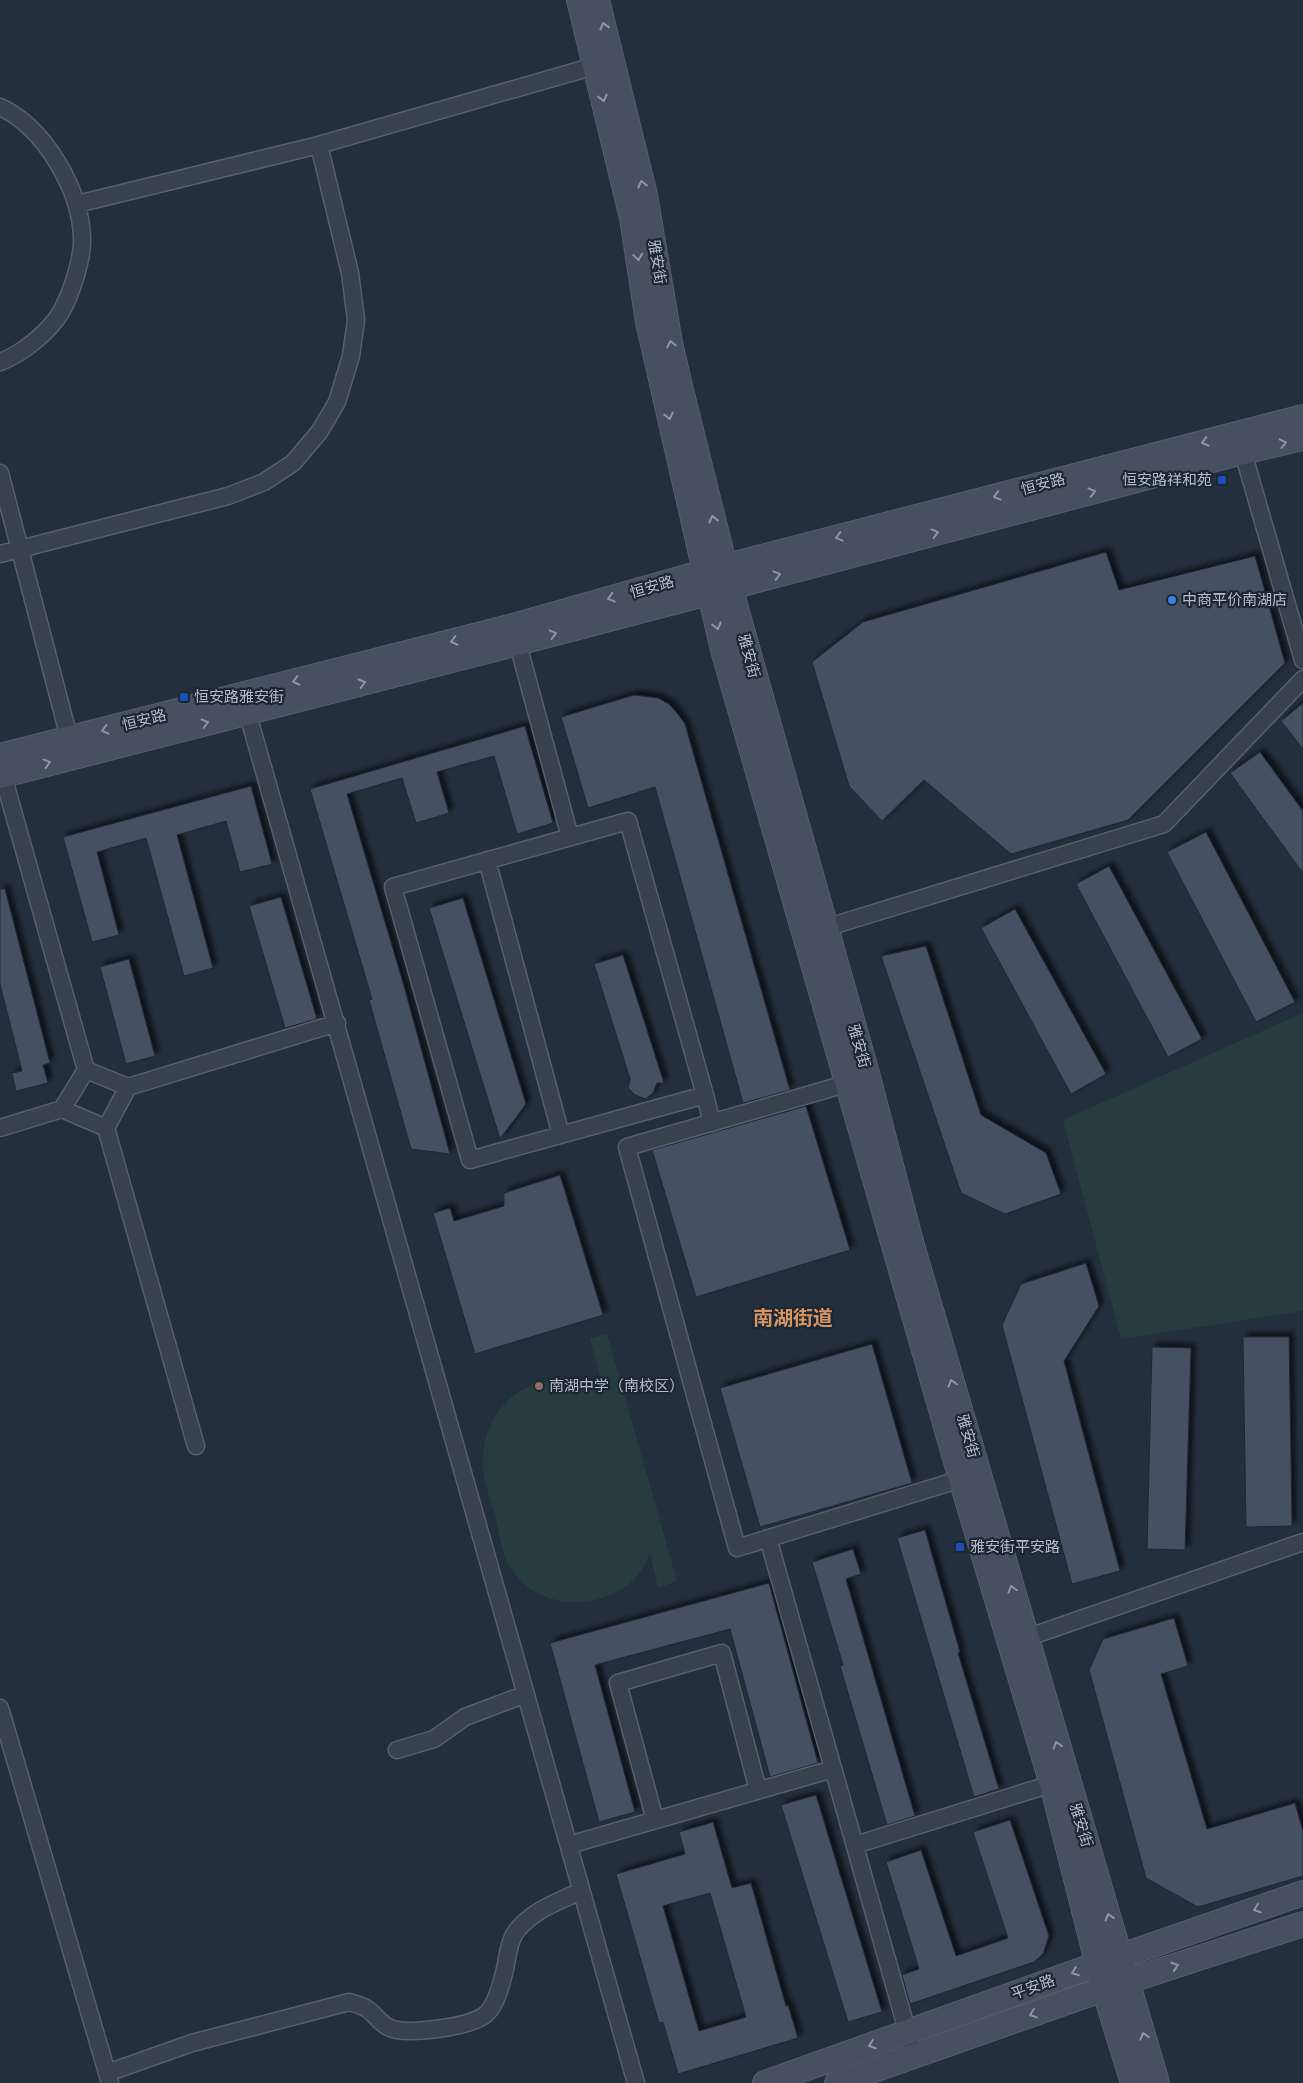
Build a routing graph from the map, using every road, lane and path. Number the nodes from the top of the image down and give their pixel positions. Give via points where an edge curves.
1 (579, 0) edge
2 (597, 0) edge
3 (603, 64) junction
4 (0, 108) edge
5 (319, 145) junction
6 (77, 204) junction
7 (0, 362) edge
8 (1303, 417) edge
9 (1303, 438) edge
10 (1240, 443) junction
11 (0, 473) edge
12 (21, 549) junction
13 (0, 554) edge
14 (717, 579) junction
15 (515, 635) junction
16 (1303, 660) edge
17 (1303, 679) edge
18 (245, 703) junction
19 (71, 748) junction
20 (1, 768) edge
21 (570, 837) junction
22 (487, 860) junction
23 (824, 928) junction
24 (337, 1022) junction
25 (86, 1070) junction
26 (857, 1080) junction
27 (128, 1087) junction
28 (704, 1095) junction
29 (62, 1109) junction
30 (712, 1123) junction
31 (0, 1128) edge
32 (106, 1128) junction
33 (561, 1135) junction
34 (196, 1446) dead end
35 (970, 1477) junction
36 (768, 1538) junction
37 (1303, 1542) edge
38 (1026, 1638) junction
39 (526, 1694) junction
40 (0, 1708) edge
41 (398, 1750) dead end
42 (833, 1768) junction
43 (1060, 1782) junction
44 (758, 1790) junction
45 (655, 1820) junction
46 (569, 1845) junction
47 (855, 1845) junction
48 (582, 1891) junction
49 (1303, 1893) edge
50 (1303, 1924) edge
51 (1121, 1956) junction
52 (1098, 1964) junction
53 (1128, 1981) junction
54 (1104, 1988) junction
55 (908, 2032) junction
56 (914, 2056) junction
57 (109, 2078) edge
58 (850, 2081) edge
59 (636, 2083) edge
60 (765, 2083) edge
61 (1133, 2083) edge
62 (1157, 2083) edge

1 - 3 main road, 雅安街
3 -> 2 main road, 雅安街
3 - 5 street
3 - 14 main road, 雅安街 via 645,195
4 - 6 street via 30,128 53,155
5 - 6 street
5 - 12 street via 350,273 356,320 351,356 338,402 320,431 293,462 264,482 228,496
6 - 7 street via 82,239 77,271 61,312 37,339 14,357
8 - 10 main road, 恒安路
10 -> 9 main road, 恒安路
10 - 14 main road, 恒安路
10 - 16 street
11 - 12 street
12 - 13 street
12 - 19 street
14 - 15 main road, 恒安路
14 - 23 main road, 雅安街
14 -> 26 main road, 雅安街 via 723,650
15 - 18 main road, 恒安路
15 - 21 street
17 - 23 street via 1164,824
18 - 19 main road, 恒安路
18 - 24 street
19 - 20 main road, 恒安路
20 - 25 street
21 - 22 street
21 - 28 street via 628,821
22 - 33 street
22 - 33 street via 394,886 470,1160
23 - 26 main road, 雅安街
24 - 27 street
24 - 39 street
25 - 27 street
25 - 29 street
26 - 30 street
26 - 35 main road, 雅安街 via 911,1242
27 - 32 street
28 - 30 street
28 - 33 street
29 - 31 street
29 - 32 street
30 - 36 street via 627,1147 738,1548
32 - 34 street
35 - 36 street
38 -> 35 main road, 雅安街
35 - 43 main road, 雅安街
36 - 42 street
37 - 38 street
43 -> 38 main road, 雅安街
39 - 41 street via 465,1717 434,1739
39 - 46 street
40 - 57 street
42 - 44 street
42 - 47 street
43 - 47 street
51 -> 43 main road, 雅安街
43 - 52 main road, 雅安街
44 - 45 street
44 - 45 street via 722,1653 618,1683
45 - 46 street
46 - 48 street
47 - 55 street
48 - 57 street via 537,1912 516,1932 509,1943 505,1971 497,1994 489,2011 480,2019 412,2031 395,2030 384,2026 369,2010 349,2002 192,2044
48 - 59 street
49 -> 51 main road, 平安路
53 -> 50 main road, 平安路
51 - 52 main road, 平安路
51 - 53 main road, 雅安街
52 - 54 main road, 雅安街
52 -> 55 main road, 平安路
53 - 54 main road, 平安路
62 -> 53 main road, 雅安街
54 -> 56 main road, 平安路
54 - 61 main road, 雅安街
55 - 56 street
55 -> 60 main road, 平安路
56 - 58 main road, 平安路

